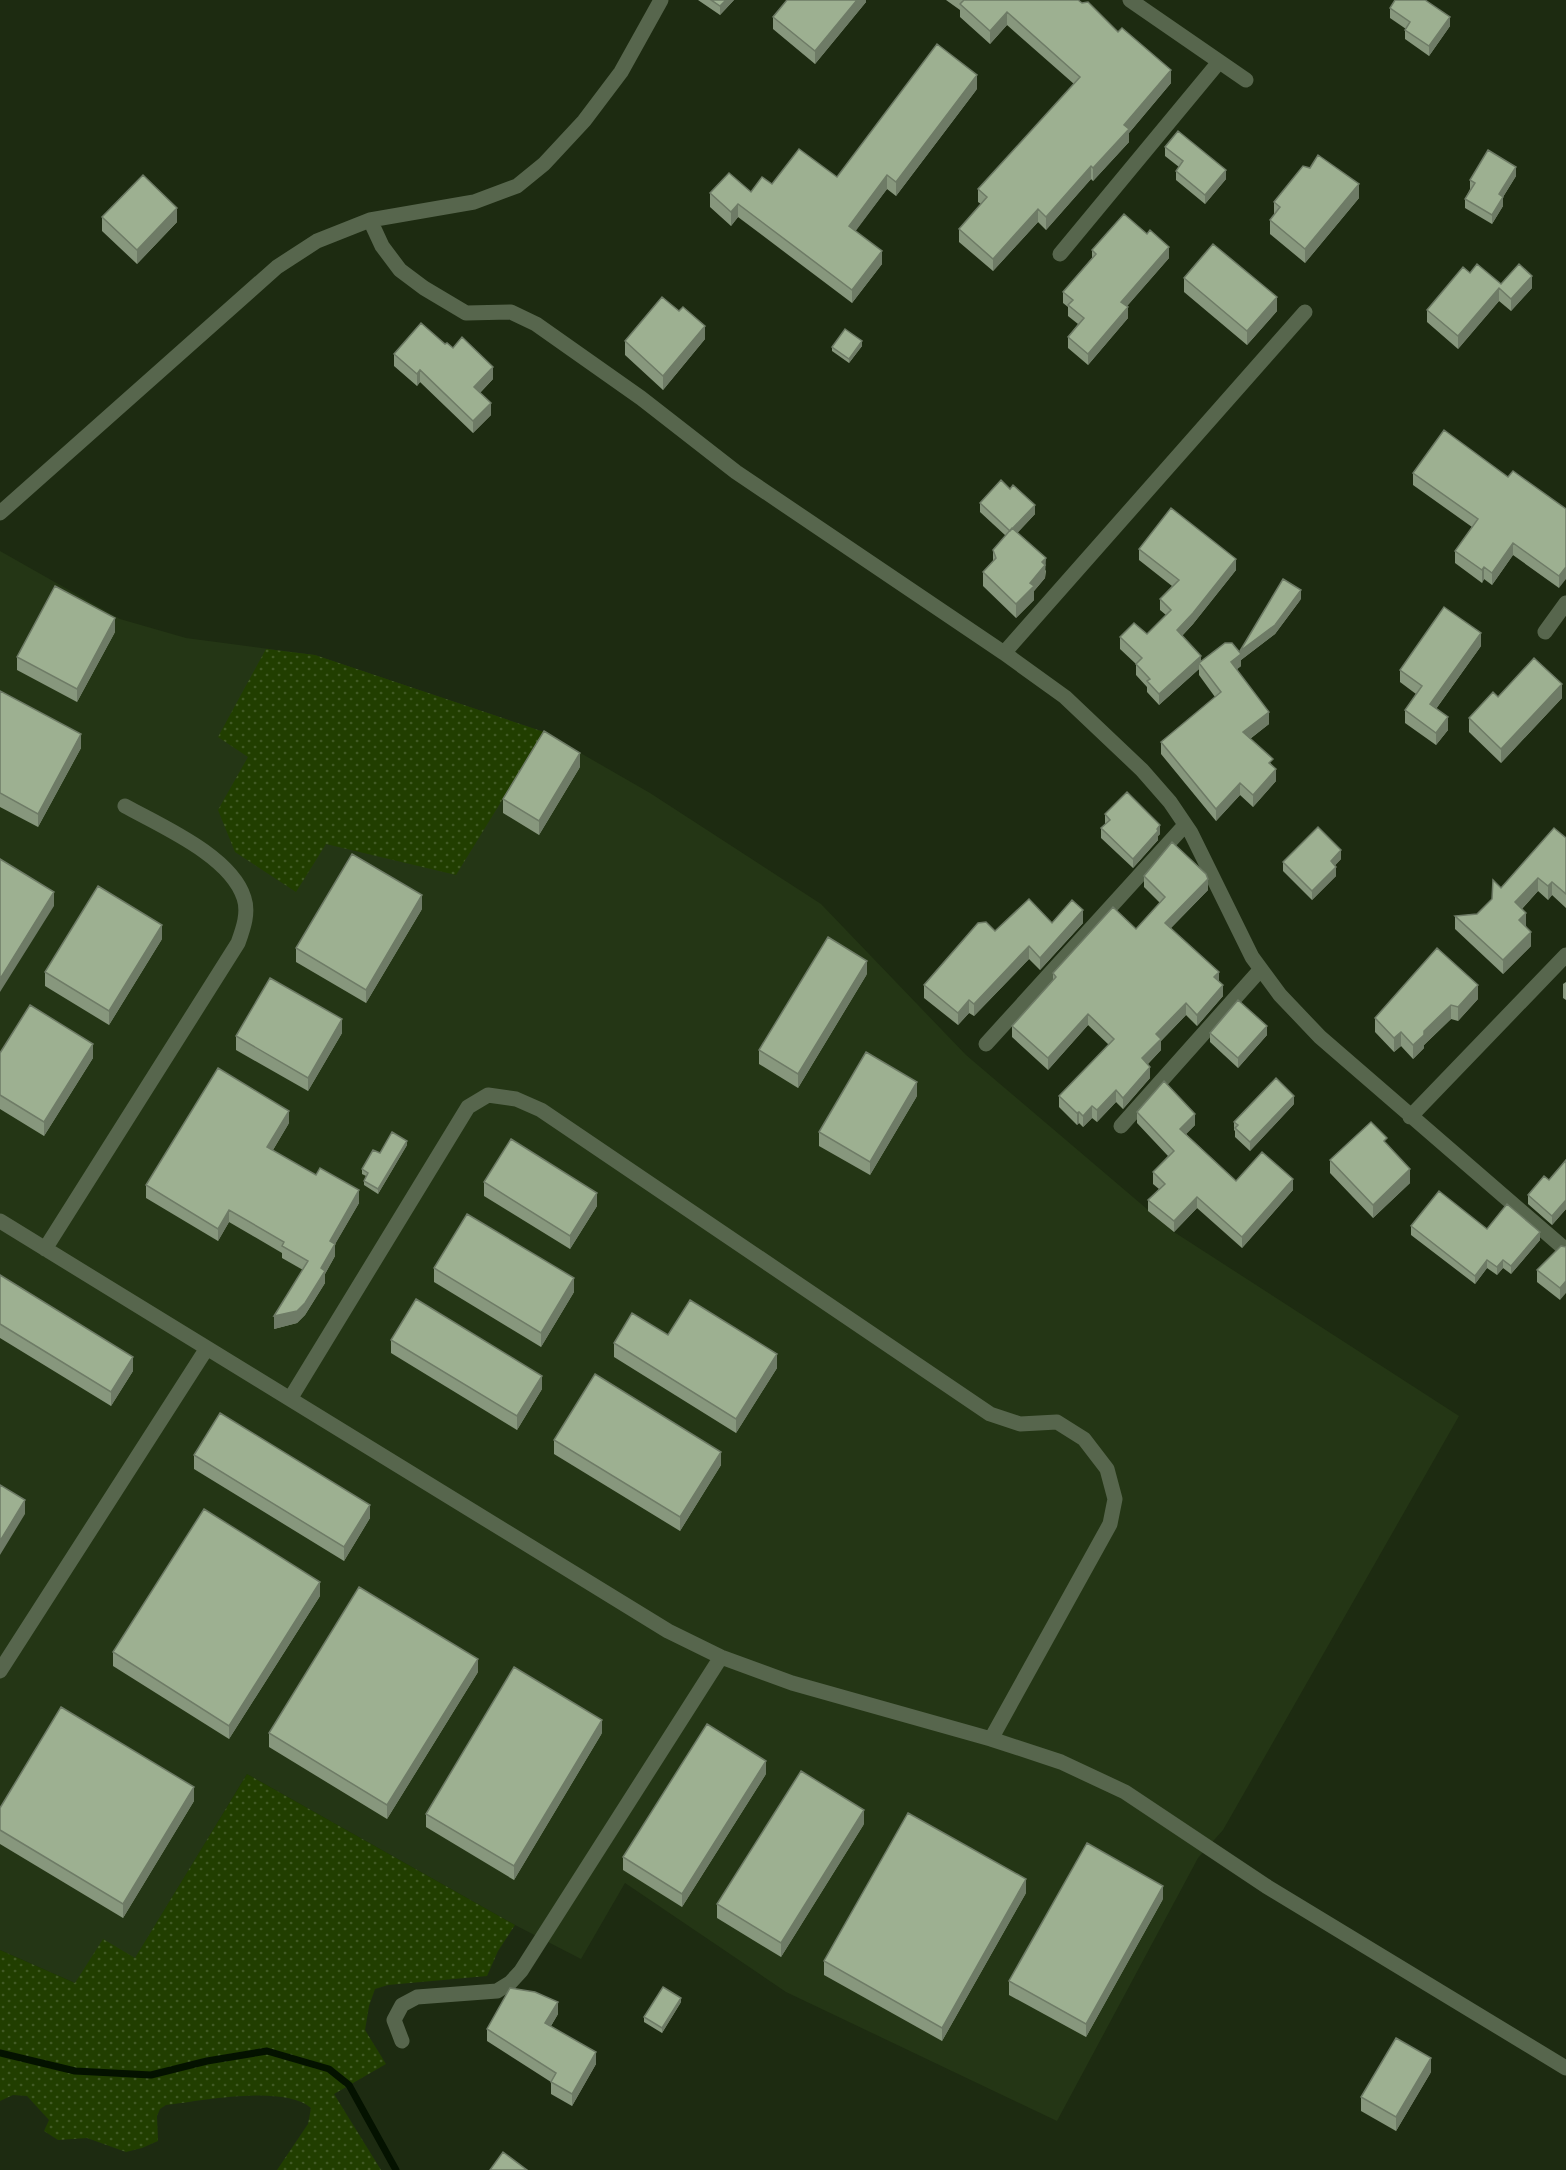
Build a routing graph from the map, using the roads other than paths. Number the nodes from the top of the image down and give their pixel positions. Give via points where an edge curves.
1 (661, 0) edge
2 (1130, 0) edge
3 (1147, 5) edge
4 (1219, 62) junction
5 (1246, 80) dead end
6 (370, 220) junction
7 (1060, 254) dead end
8 (1305, 312) dead end
9 (0, 513) edge
10 (1566, 603) edge
11 (1545, 632) dead end
12 (1004, 653) junction
13 (124, 806) dead end
14 (1185, 825) junction
15 (1566, 955) edge
16 (1261, 969) junction
17 (986, 1044) dead end
18 (1410, 1117) junction
19 (1121, 1126) dead end
20 (0, 1221) edge
21 (45, 1249) junction
22 (1566, 1251) edge
23 (207, 1348) junction
24 (290, 1399) junction
25 (721, 1657) junction
26 (0, 1671) edge
27 (991, 1739) junction
28 (402, 2041) dead end
29 (1566, 2068) edge

1 - 6 street via 621,72 584,121 544,164 517,186 474,202
2 - 3 street
3 - 4 street
4 - 5 street
4 - 7 street
6 - 9 street via 317,242 277,267
6 - 12 street via 382,246 400,270 424,288 466,313 511,312 536,324 736,472
8 - 12 street
10 - 11 street
12 - 14 street via 1065,697 1125,753 1170,802
13 - 21 street via 212,856 244,898 245,921 238,943
14 - 16 street
14 - 17 street
15 - 18 street
16 - 18 street via 1320,1037
16 - 19 street
18 - 22 street
20 - 21 street
21 - 23 street
23 - 24 street
23 - 26 street
24 - 25 street via 668,1632
24 - 27 street via 468,1107 488,1095 516,1099 541,1110 990,1414 1020,1424 1057,1422 1084,1439 1107,1469 1115,1499 1110,1524
25 - 27 street via 792,1683
25 - 28 street via 521,1971 497,1991 417,1997 402,2005 394,2020
27 - 29 street via 1061,1762 1125,1792 1266,1886

